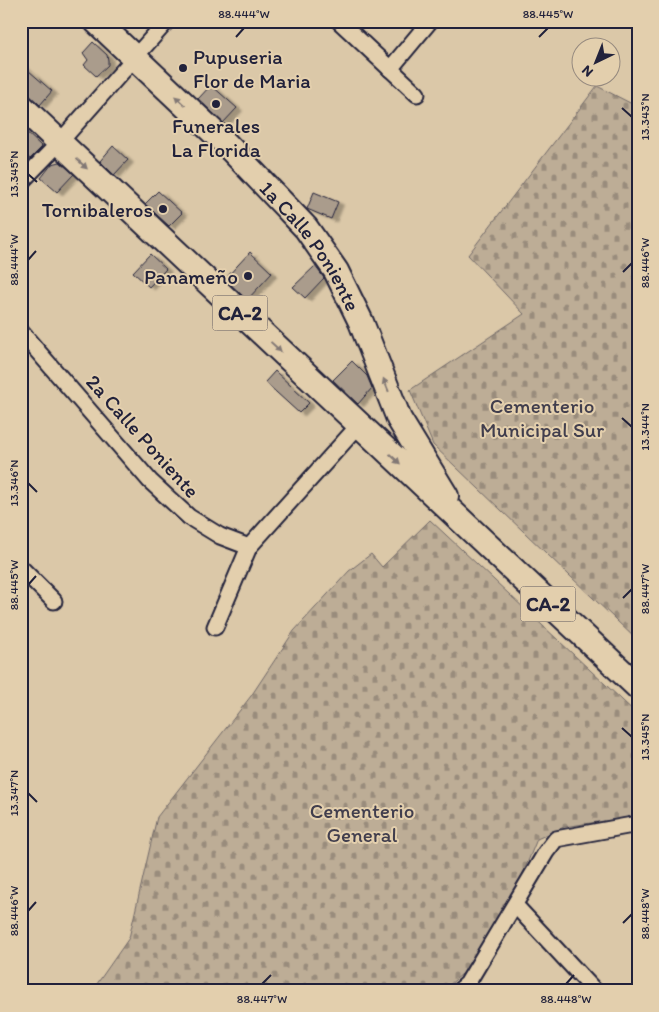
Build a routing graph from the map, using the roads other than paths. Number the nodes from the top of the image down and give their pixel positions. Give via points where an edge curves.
1 (96, 21) edge
2 (166, 21) edge
3 (339, 21) edge
4 (430, 21) edge
5 (135, 59) junction
6 (390, 69) junction
7 (417, 94) dead end
8 (21, 106) edge
9 (59, 142) junction
10 (21, 182) edge
11 (21, 332) edge
12 (399, 419) junction
13 (362, 428) junction
14 (460, 519) junction
15 (250, 547) junction
16 (21, 568) edge
17 (54, 601) dead end
18 (215, 627) dead end
19 (638, 687) edge
20 (638, 824) edge
21 (515, 905) junction
22 (460, 991) edge
23 (595, 991) edge

1 - 5 main road, 1a Calle Poniente / CA-2
2 - 5 street
3 - 6 street
4 - 6 street
5 - 9 street
12 -> 5 main road, 1a Calle Poniente / CA-2 via 361,322 336,271 306,228 227,145
6 - 7 street
8 - 9 main road, CA-2
9 - 10 street
9 -> 13 main road, CA-2
11 - 15 street, 2a Calle Poniente via 150,481 189,517 220,536
12 - 13 main road via 388,432
12 - 14 main road, 1a Calle Poniente / CA-2
13 -> 14 main road, CA-2
13 - 15 street
14 - 19 main road, CA-2
15 - 18 street
16 - 17 street
20 - 21 street via 556,839
21 - 22 street
21 - 23 street

